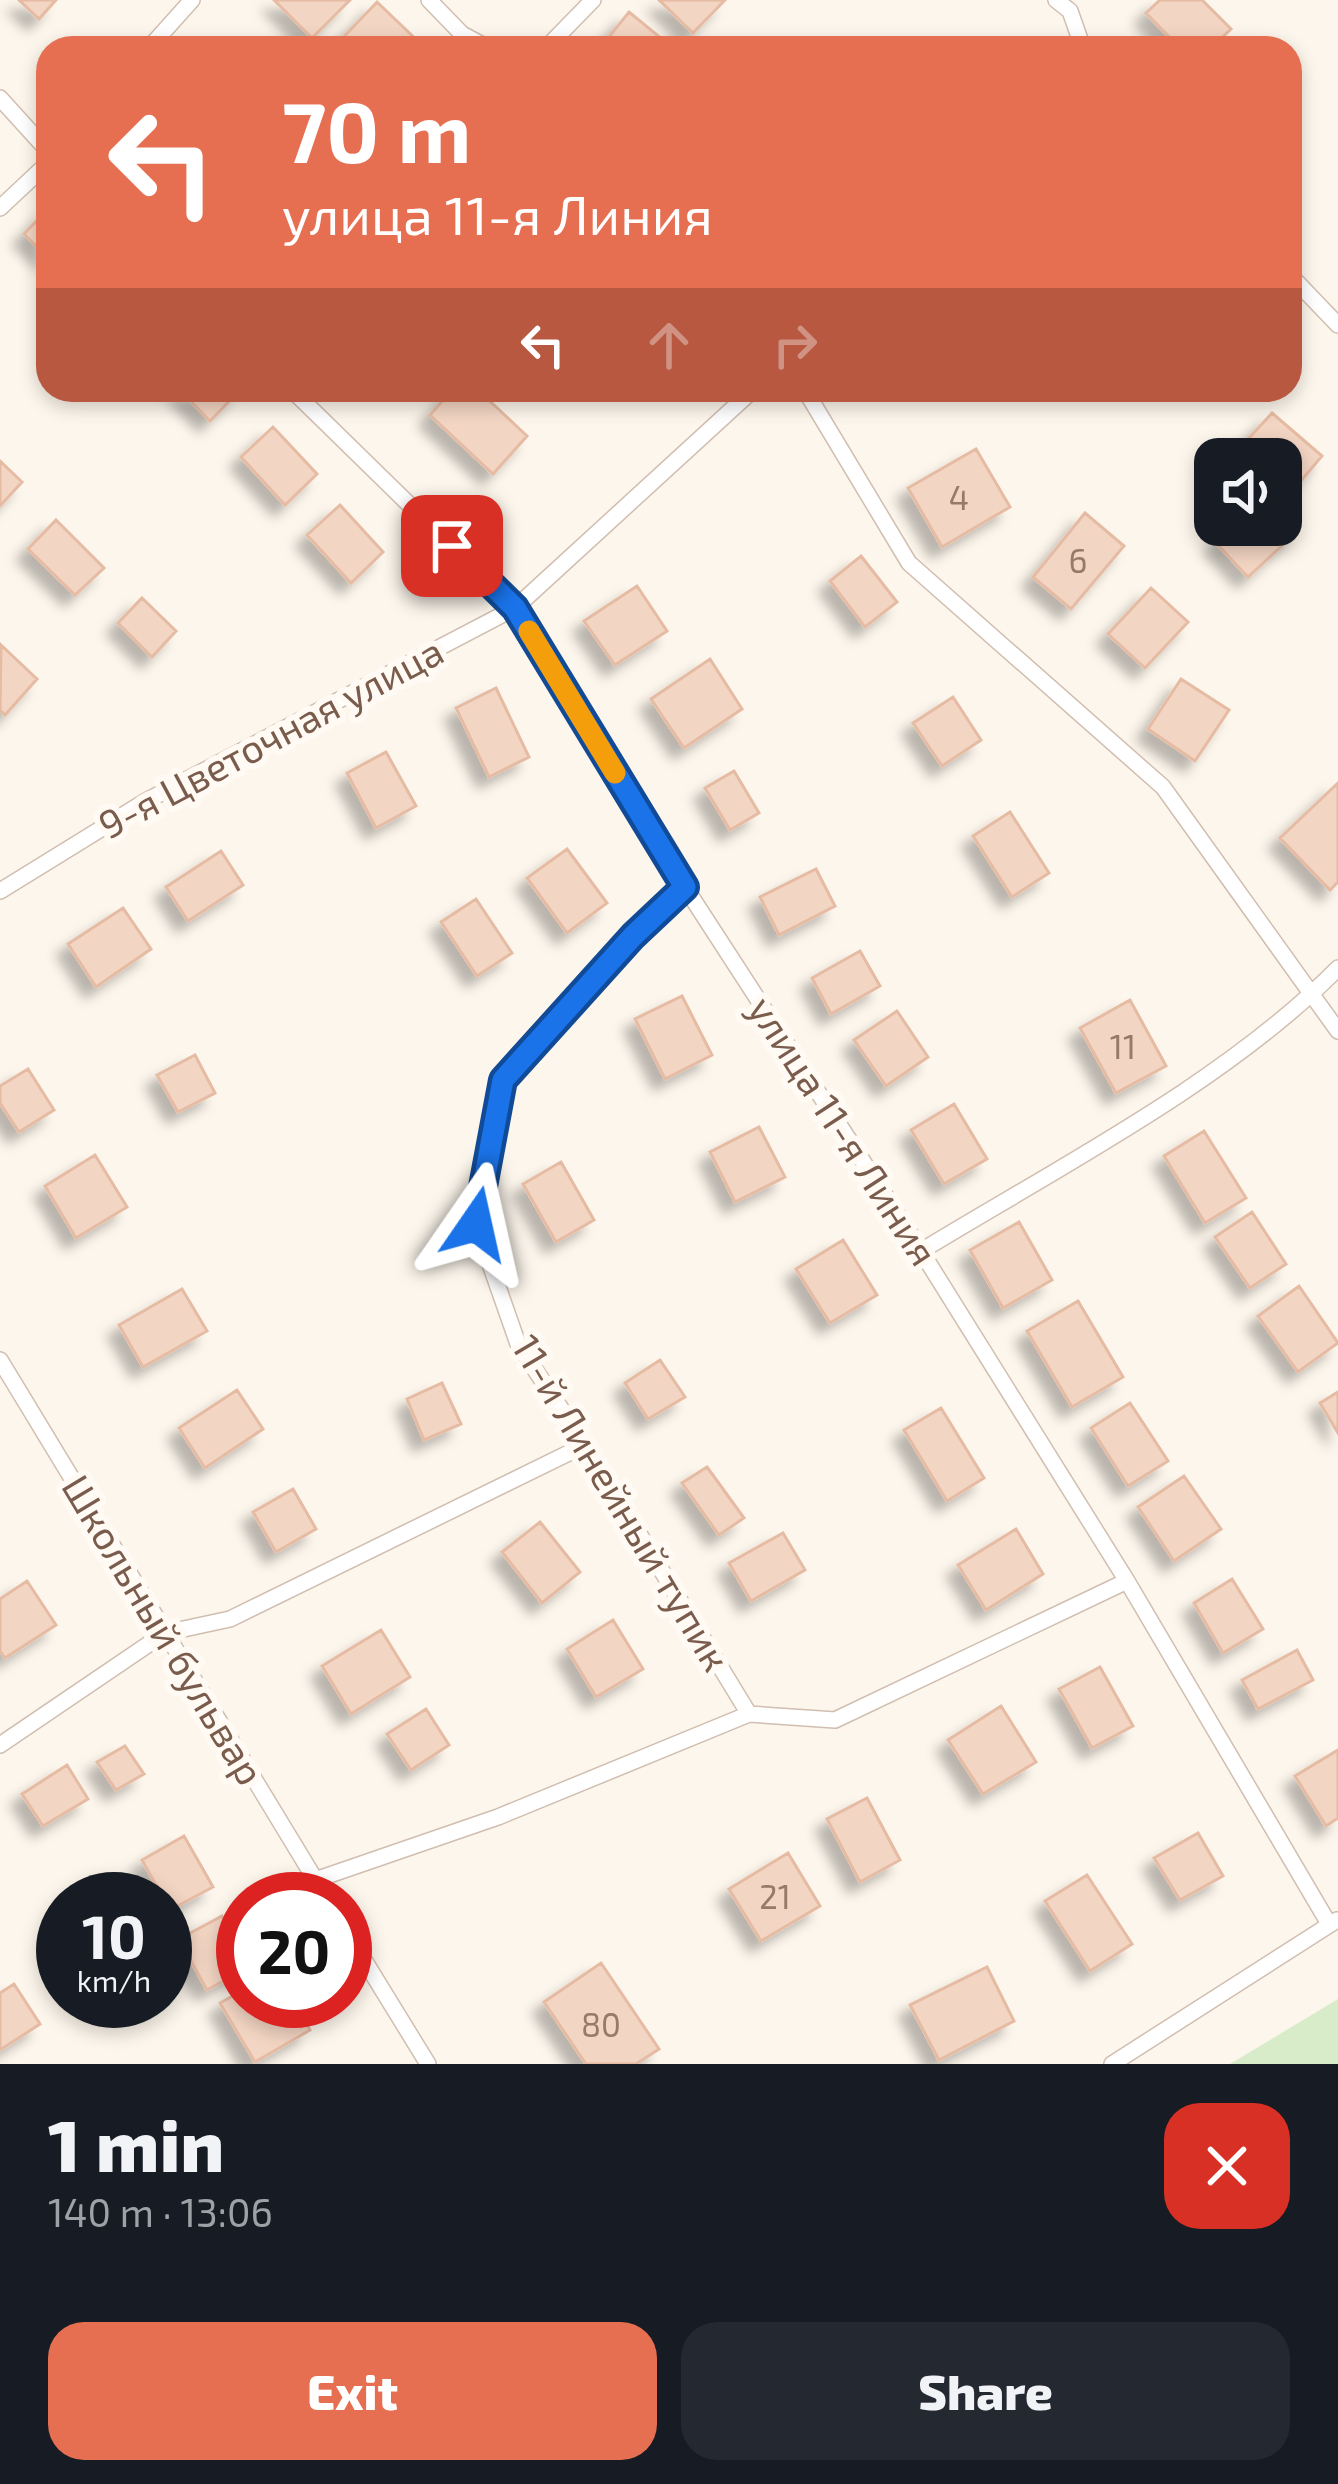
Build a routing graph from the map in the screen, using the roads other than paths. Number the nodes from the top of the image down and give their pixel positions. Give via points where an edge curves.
1 (192, 0) edge
2 (429, 0) edge
3 (593, 0) edge
4 (1070, 4) edge
5 (160, 36) edge
6 (467, 36) edge
7 (558, 36) edge
8 (1079, 36) edge
9 (0, 98) edge
10 (36, 138) edge
11 (36, 174) edge
12 (0, 208) edge
13 (1302, 288) edge
14 (1338, 325) edge
15 (304, 402) edge
16 (741, 402) edge
17 (813, 402) edge
18 (515, 608) junction
19 (685, 887) junction
20 (0, 891) edge
21 (1338, 968) edge
22 (1313, 993) junction
23 (1338, 1031) edge
24 (921, 1251) junction
25 (0, 1360) edge
26 (585, 1445) junction
27 (1127, 1581) junction
28 (165, 1633) junction
29 (749, 1714) junction
30 (0, 1745) edge
31 (310, 1872) edge
32 (338, 1872) edge
33 (1334, 1922) edge
34 (372, 1973) edge
35 (428, 2064) edge
36 (1112, 2064) edge

1 - 5 lane
2 - 6 lane
3 - 7 lane
4 - 8 lane
9 - 10 lane
11 - 12 lane
13 - 14 lane
15 - 18 lane, улица 11-я Линия
16 - 18 lane, 9-я Цветочная улица
17 - 22 lane via 909,563 1163,787
18 - 19 lane, улица 11-я Линия
18 - 20 lane, 9-я Цветочная улица via 146,801
19 - 24 lane, улица 11-я Линия
19 - 26 lane, 11-й Линейный тупик via 503,1080 476,1224 518,1344
21 - 22 lane
22 - 23 lane
22 - 24 lane via 1199,1080
24 - 27 lane, улица 11-я Линия
25 - 28 lane, Школьный бульвар
26 - 28 lane via 230,1618
26 - 29 lane, 11-й Линейный тупик
27 - 29 lane, 11-й Линейный тупик via 835,1720
27 - 33 lane, улица 11-я Линия
28 - 30 lane
28 - 31 lane, Школьный бульвар
29 - 32 lane via 498,1817
33 - 36 lane
34 - 35 lane

